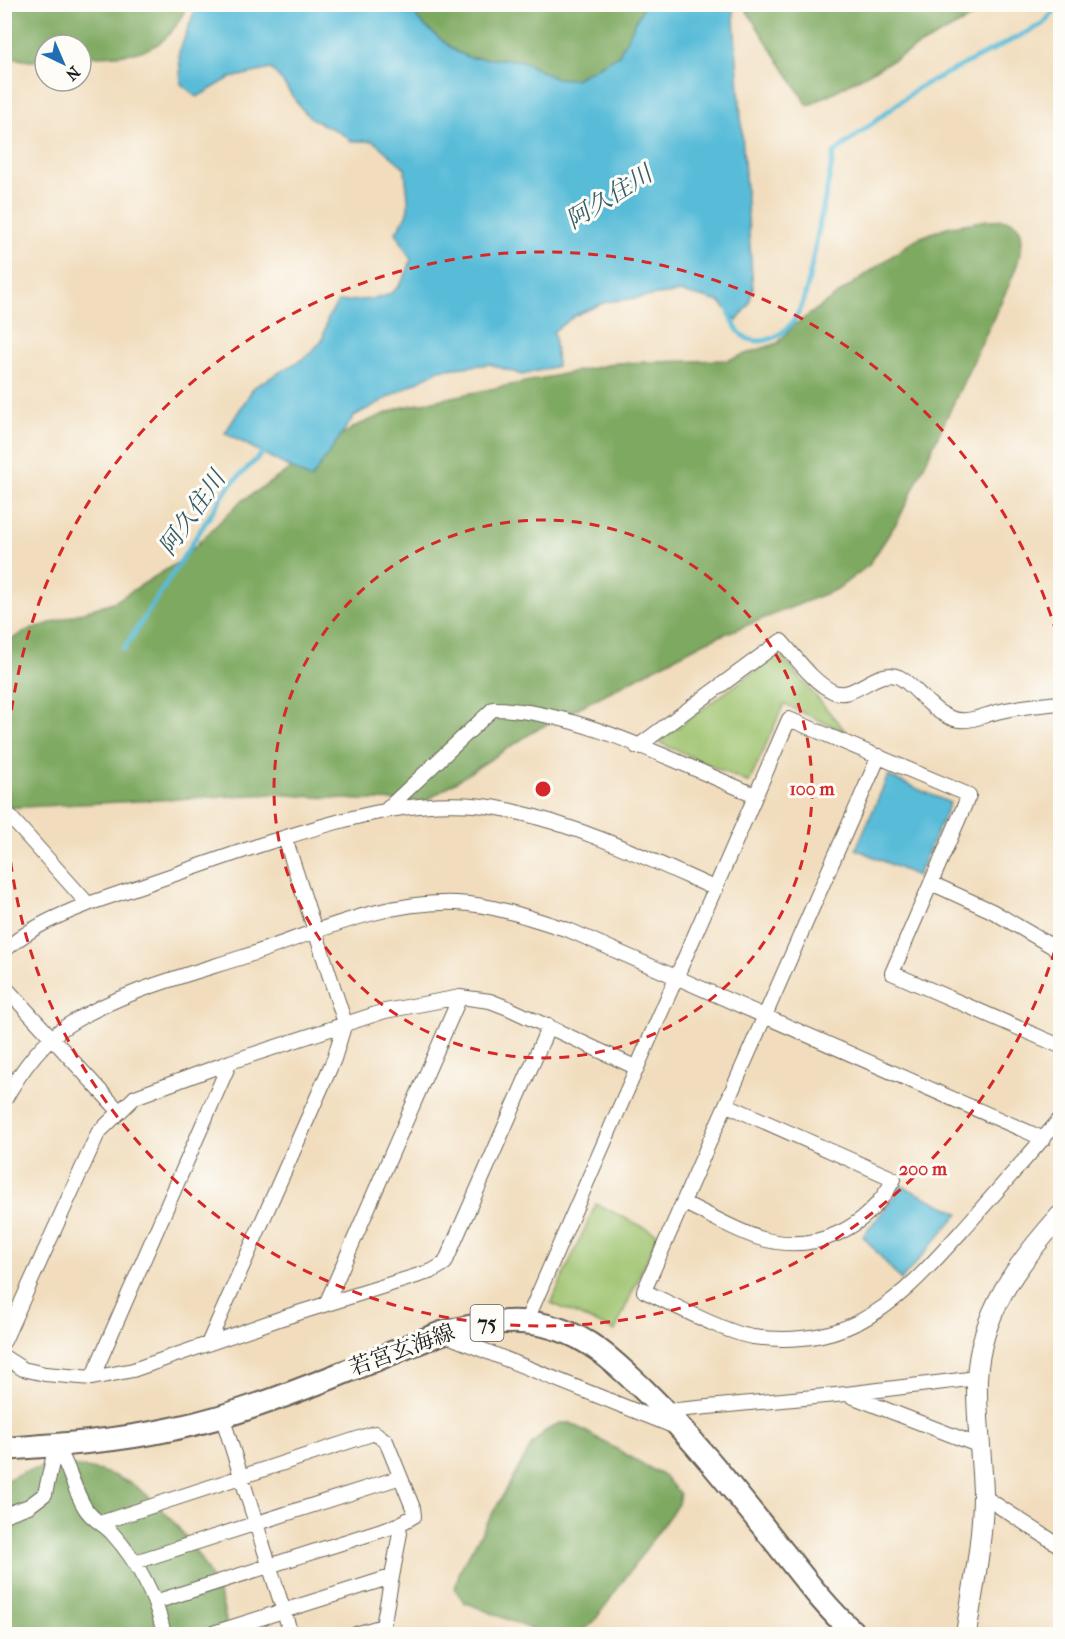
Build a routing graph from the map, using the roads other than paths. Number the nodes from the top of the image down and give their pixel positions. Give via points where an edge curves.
1 (1060, 703) edge
2 (637, 747) junction
3 (879, 756) junction
4 (755, 795) junction
5 (388, 808) junction
6 (4, 810) edge
7 (285, 838) junction
8 (931, 883) junction
9 (716, 889) junction
10 (88, 904) junction
11 (317, 932) junction
12 (4, 951) edge
13 (1060, 951) edge
14 (676, 978) junction
15 (4, 986) edge
16 (460, 997) junction
17 (766, 1017) junction
18 (345, 1023) junction
19 (549, 1026) junction
20 (52, 1037) junction
21 (1060, 1046) edge
22 (230, 1062) junction
23 (637, 1068) junction
24 (4, 1101) edge
25 (727, 1105) junction
26 (119, 1111) junction
27 (1060, 1119) edge
28 (1044, 1138) junction
29 (684, 1203) junction
30 (1060, 1216) edge
31 (326, 1304) junction
32 (526, 1322) junction
33 (442, 1334) junction
34 (4, 1341) edge
35 (208, 1344) junction
36 (4, 1357) edge
37 (93, 1378) junction
38 (977, 1378) junction
39 (846, 1394) junction
40 (666, 1412) junction
41 (222, 1416) junction
42 (684, 1430) junction
43 (56, 1445) junction
44 (980, 1446) junction
45 (4, 1449) edge
46 (241, 1478) junction
47 (398, 1478) junction
48 (983, 1496) junction
49 (4, 1515) edge
50 (100, 1523) junction
51 (256, 1523) junction
52 (398, 1526) junction
53 (1060, 1546) edge
54 (135, 1562) junction
55 (270, 1567) junction
56 (391, 1577) junction
57 (155, 1602) junction
58 (284, 1611) junction
59 (164, 1635) edge
60 (210, 1635) edge
61 (291, 1635) edge
62 (356, 1635) edge
63 (855, 1635) edge
64 (966, 1635) edge

1 - 2 street via 998,711 969,722 954,720 898,677 885,676 836,693 822,685 781,641
2 - 4 street
2 - 5 street via 586,726 523,709 493,709
3 - 4 street via 789,719
3 - 8 street via 969,795
3 - 17 street
4 - 9 street
5 - 7 street
5 - 9 street via 455,805 507,810 567,827
6 - 10 street
7 - 10 street
7 - 11 street
8 - 13 street via 992,911
8 - 21 street via 892,973
9 - 14 street
10 - 12 street via 53,918
11 - 14 street via 382,909 457,903 512,912 571,931
11 - 18 street
11 - 20 street via 134,993 68,1025
14 - 17 street
14 - 23 street
15 - 20 street
16 - 18 street
16 - 19 street via 490,1001
16 - 31 street
17 - 25 street
17 - 28 street
18 - 22 street
18 - 35 street via 334,1059
19 - 23 street
19 - 31 street via 445,1263 432,1271
20 - 24 street via 17,1077
20 - 26 street
22 - 26 street via 144,1093
22 - 37 street
23 - 32 street
25 - 29 street
25 - 29 street via 894,1179 884,1198 862,1220 843,1233 804,1243 759,1238
26 - 34 street via 98,1133
27 - 28 street
28 - 29 street via 921,1276 890,1305 851,1326 822,1335 751,1336 644,1291
30 - 38 street via 1024,1258 997,1300
31 - 35 street
32 - 33 main road, 若宮玄海線 / 75 via 503,1320
32 - 40 main road, 若宮玄海線 / 75 via 556,1328 598,1349
33 - 41 main road, 若宮玄海線 / 75
33 - 42 street
35 - 37 street via 133,1371
36 - 37 street via 23,1369
38 - 39 street
38 - 44 street
39 - 40 street
39 - 44 street
40 - 42 main road, 若宮玄海線 / 75
41 - 43 main road, 若宮玄海線 / 75 via 162,1431
41 - 46 street
42 - 63 main road, 若宮玄海線 / 75 via 819,1598
43 - 45 main road, 若宮玄海線 / 75
43 - 49 street via 45,1494 29,1506
43 - 50 street via 85,1509
44 - 48 street
46 - 47 street via 375,1433 386,1441
46 - 50 street
46 - 51 street
47 - 51 street
47 - 52 street via 414,1513 410,1521
48 - 53 street
48 - 64 street
50 - 54 street
51 - 54 street
51 - 55 street
52 - 55 street
52 - 56 street
54 - 57 street
55 - 57 street
55 - 58 street
56 - 58 street
56 - 62 street via 383,1626
57 - 59 street
58 - 60 street
58 - 61 street

